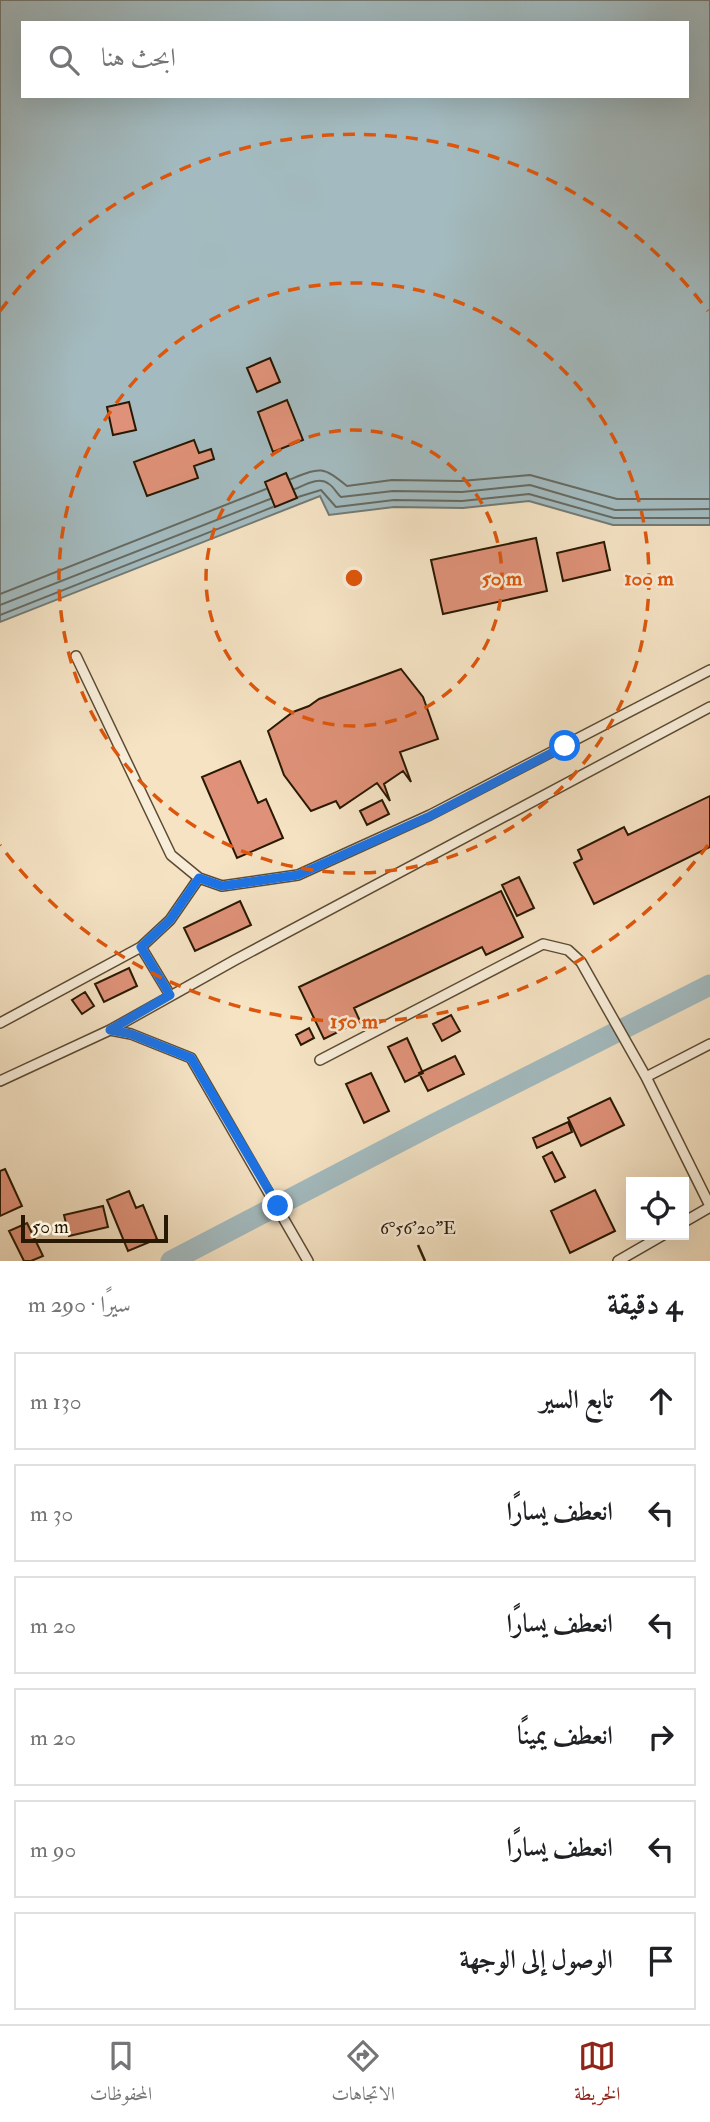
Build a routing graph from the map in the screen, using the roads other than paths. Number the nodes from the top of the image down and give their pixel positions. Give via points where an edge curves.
1 (76, 656) dead end
2 (710, 670) edge
3 (710, 707) edge
4 (199, 878) junction
5 (141, 947) junction
6 (170, 995) junction
7 (0, 1023) edge
8 (110, 1030) junction
9 (710, 1044) edge
10 (320, 1060) dead end
11 (646, 1077) junction
12 (0, 1082) edge
13 (710, 1206) edge
14 (689, 1219) edge
15 (654, 1240) edge
16 (308, 1261) edge
17 (618, 1261) edge

1 - 4 lane via 171,855
2 - 4 lane via 430,816 298,875 222,886
3 - 6 lane
4 - 5 lane via 170,920
5 - 6 lane
5 - 7 lane
6 - 8 lane
8 - 12 lane
8 - 16 lane via 191,1058
9 - 11 lane
10 - 11 lane via 543,944 568,950 581,962
11 - 13 lane
13 - 14 lane
15 - 17 lane

